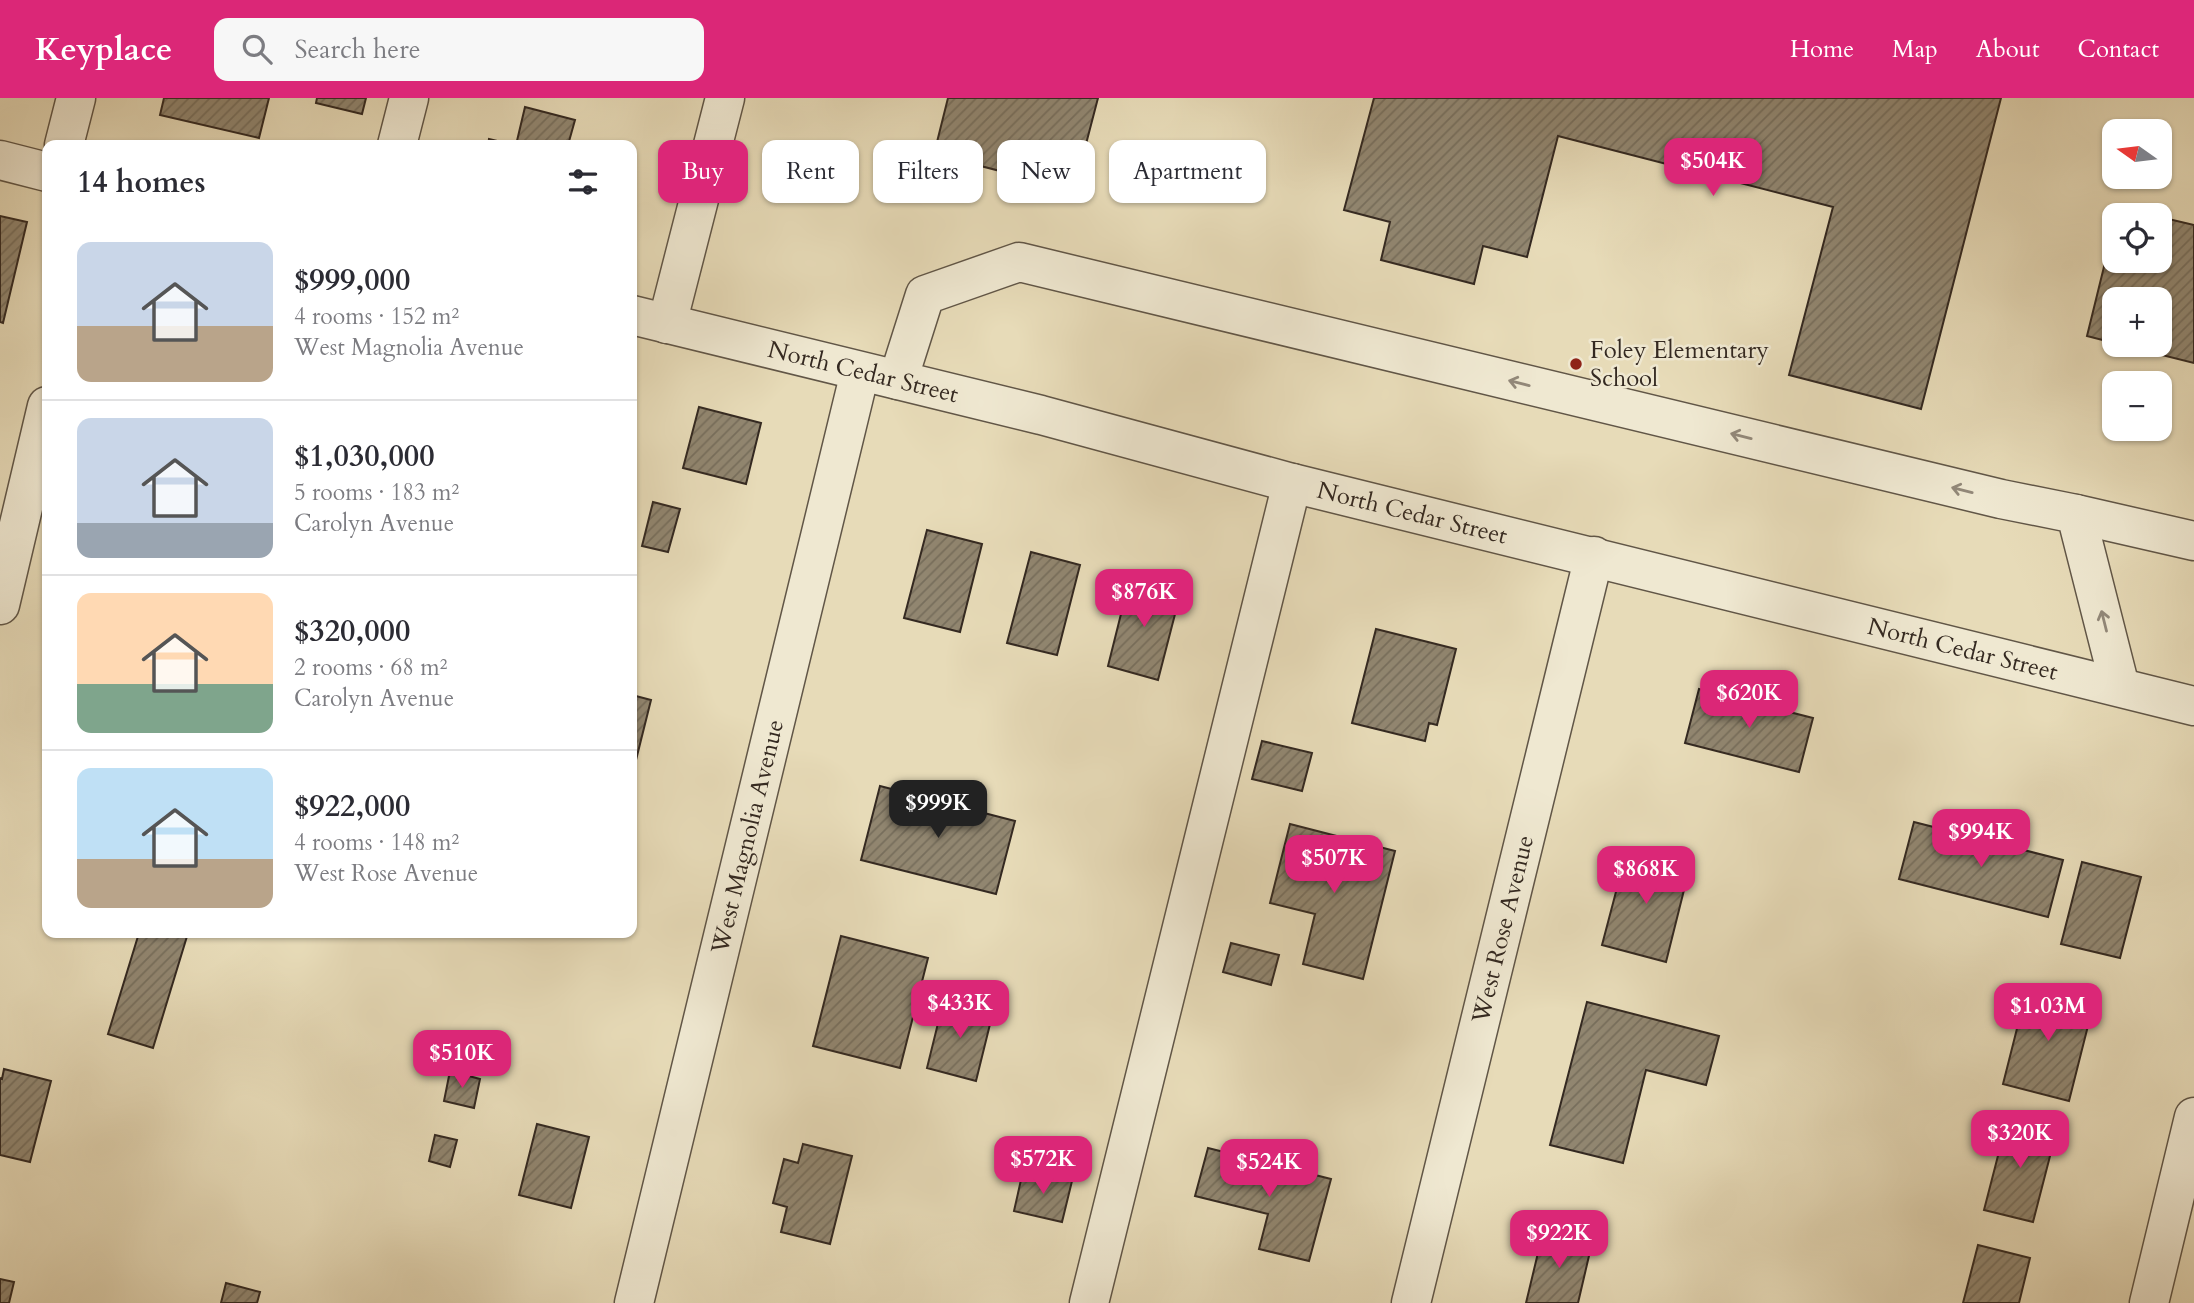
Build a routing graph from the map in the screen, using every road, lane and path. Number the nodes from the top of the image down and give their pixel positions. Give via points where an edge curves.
1 (76, 98) edge
2 (409, 98) edge
3 (725, 98) edge
4 (65, 140) edge
5 (398, 140) edge
6 (0, 160) edge
7 (42, 171) edge
8 (649, 320) edge
9 (860, 372) junction
10 (898, 380) junction
11 (42, 419) edge
12 (1292, 483) junction
13 (13, 492) edge
14 (2076, 514) junction
15 (2194, 541) edge
16 (1594, 556) junction
17 (0, 605) edge
18 (2120, 687) junction
19 (2194, 706) edge
20 (2194, 1117) edge
21 (634, 1303) edge
22 (1089, 1303) edge
23 (1411, 1303) edge
24 (2149, 1303) edge

1 - 4 street
2 - 5 street
3 - 8 street
6 - 7 street
8 - 9 street, North Cedar Street
9 - 10 street, North Cedar Street
9 - 21 street, West Magnolia Avenue
10 - 12 street, North Cedar Street
14 -> 10 street via 1019,262 925,295
11 - 13 street
12 - 16 street, North Cedar Street
12 - 22 street
13 - 17 street
14 - 15 street
18 -> 14 street
16 - 18 street, North Cedar Street
16 - 23 street, West Rose Avenue
18 - 19 street, North Cedar Street
20 - 24 street

